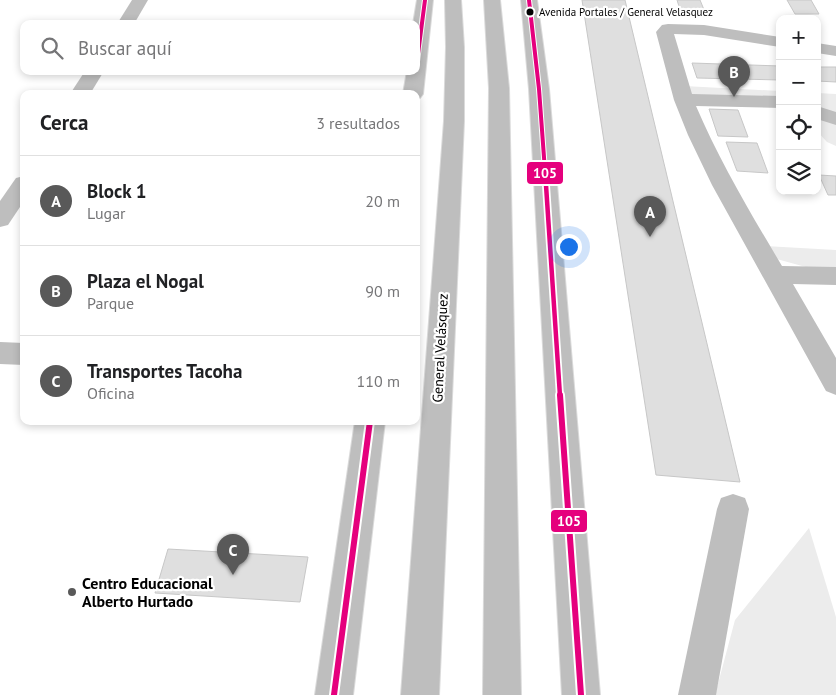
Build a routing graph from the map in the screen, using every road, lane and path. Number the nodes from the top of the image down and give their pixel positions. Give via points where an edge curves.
1 (140, 0) edge
2 (425, 0) edge
3 (453, 0) edge
4 (492, 0) edge
5 (529, 0) edge
6 (128, 20) edge
7 (776, 41) edge
8 (420, 43) edge
9 (821, 49) edge
10 (836, 51) edge
11 (92, 75) edge
12 (416, 75) edge
13 (83, 90) edge
14 (414, 90) edge
15 (684, 100) junction
16 (776, 102) edge
17 (821, 103) edge
18 (836, 103) edge
19 (821, 113) edge
20 (836, 118) edge
21 (20, 190) edge
22 (8, 209) edge
23 (774, 274) junction
24 (836, 276) edge
25 (0, 353) edge
26 (20, 354) edge
27 (836, 383) edge
28 (369, 425) edge
29 (733, 509) dead end
30 (334, 695) edge
31 (420, 695) edge
32 (502, 695) edge
33 (581, 695) edge
34 (697, 695) edge

1 - 6 main road
2 - 8 main road
3 - 31 main road, General Velásquez via 454,121
4 - 32 main road via 499,88
5 - 33 main road via 540,99
7 - 15 main road via 704,30 668,29 666,39
9 - 10 main road
11 - 13 main road
12 - 14 main road
15 - 16 main road
15 - 23 main road via 715,168
17 - 18 main road
19 - 20 main road
21 - 22 main road
23 - 24 main road
23 - 27 main road
25 - 26 main road
28 - 30 main road
29 - 34 main road

